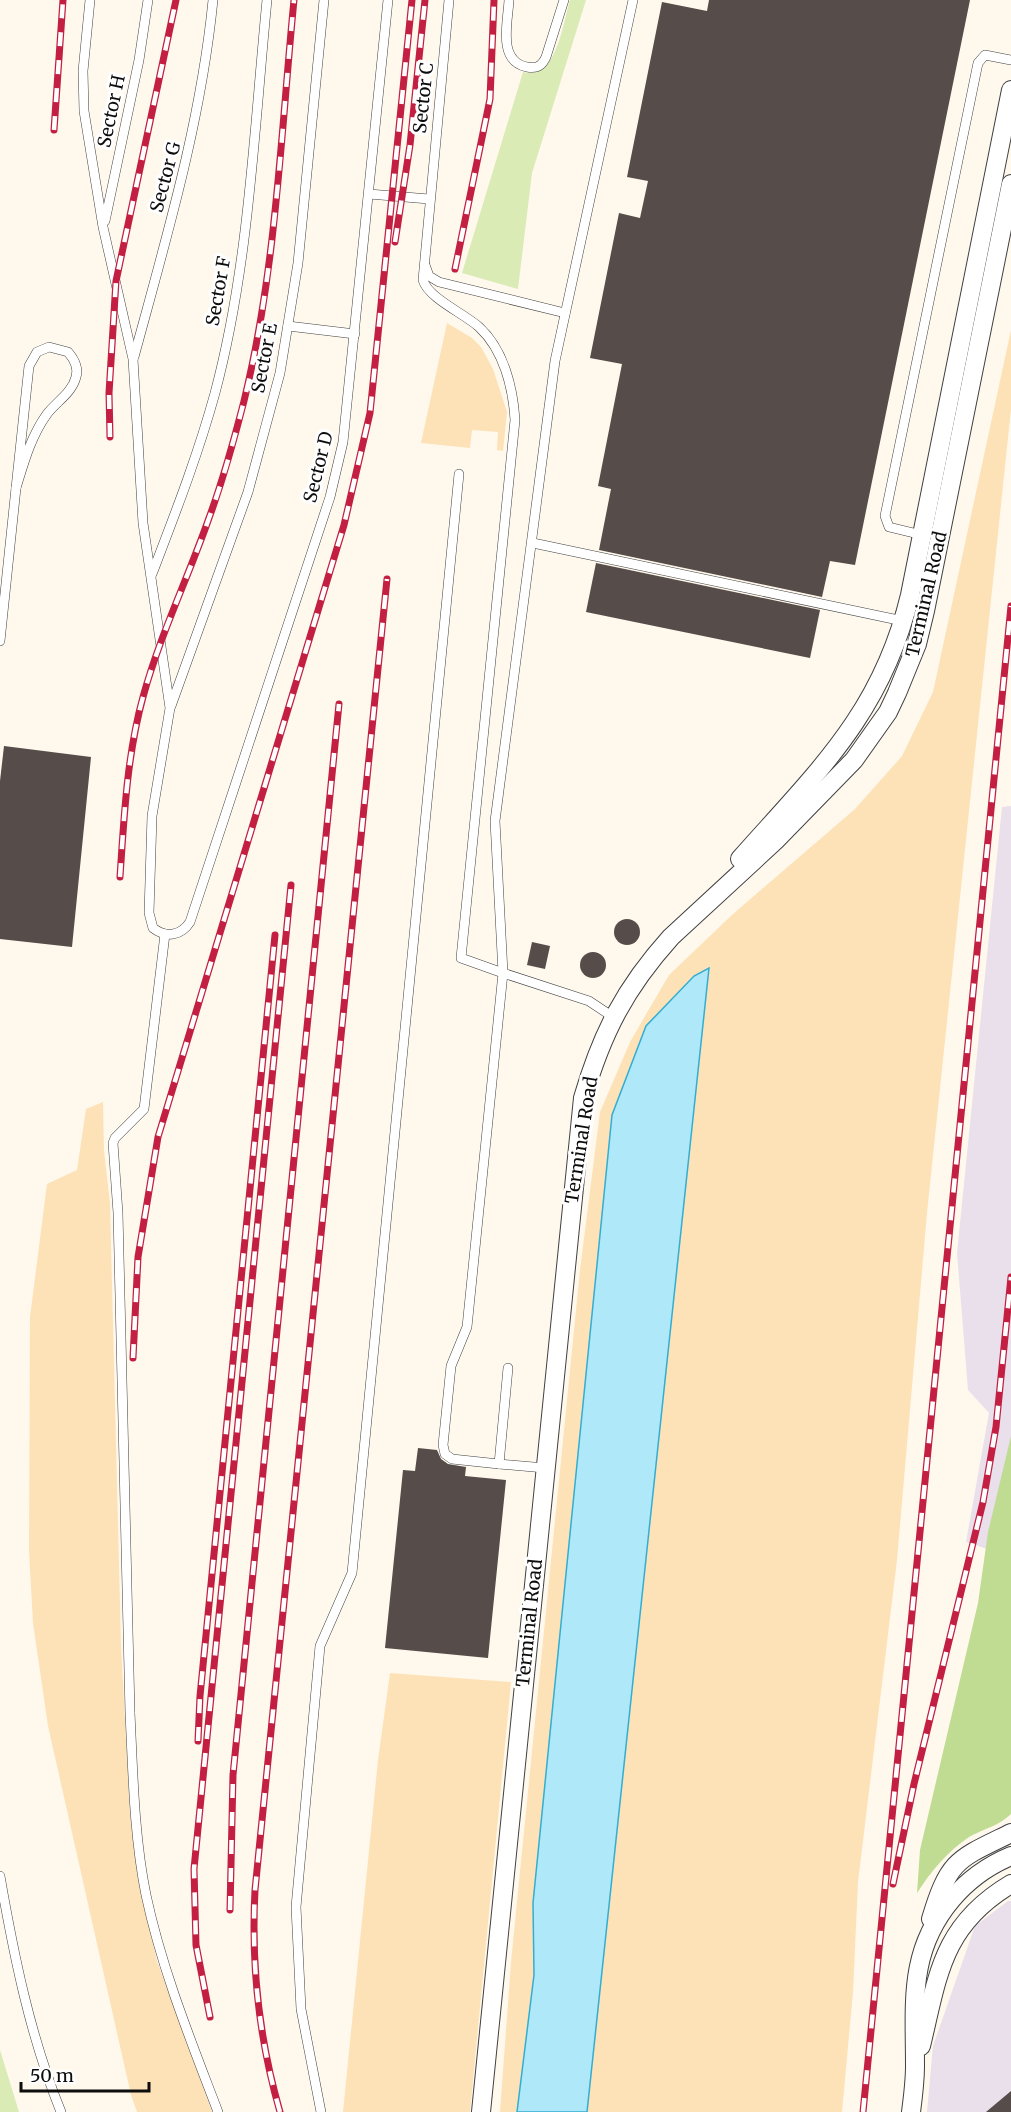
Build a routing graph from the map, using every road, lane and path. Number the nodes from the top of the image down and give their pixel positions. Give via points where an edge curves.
1 (90, 0) edge
2 (148, 0) edge
3 (213, 0) edge
4 (267, 0) edge
5 (324, 0) edge
6 (388, 0) edge
7 (449, 0) edge
8 (509, 0) edge
9 (564, 0) edge
10 (633, 0) edge
11 (1011, 60) edge
12 (1011, 90) edge
13 (1011, 184) edge
14 (369, 194) junction
15 (429, 199) junction
16 (103, 228) junction
17 (424, 251) junction
18 (565, 314) junction
19 (288, 326) junction
20 (356, 334) junction
21 (133, 360) junction
22 (459, 474) dead end
23 (16, 488) junction
24 (922, 534) junction
25 (533, 543) junction
26 (151, 577) junction
27 (904, 621) junction
28 (0, 641) edge
29 (170, 708) junction
30 (165, 934) junction
31 (671, 937) junction
32 (503, 973) junction
33 (613, 1017) junction
34 (508, 1368) dead end
35 (499, 1464) junction
36 (545, 1468) junction
37 (1011, 1833) edge
38 (1011, 1856) edge
39 (0, 1876) edge
40 (1011, 1884) edge
41 (920, 1955) junction
42 (915, 2069) junction
43 (61, 2112) edge
44 (218, 2112) edge
45 (321, 2112) edge
46 (481, 2112) edge
47 (911, 2112) edge

1 - 16 lane via 83,71 84,111
2 - 16 lane, Sector H
3 - 21 lane, Sector G via 191,145
4 - 26 lane, Sector F via 244,234 216,391 193,469
5 - 19 lane, Sector E
6 - 14 lane, Sector D
7 - 15 lane, Sector C
8 - 9 lane via 507,53 515,63 532,68 546,57
10 - 18 lane
11 - 24 lane via 985,55 978,63 885,516 889,527
12 - 24 street
13 - 31 street, Terminal Road via 925,611 901,685 874,733 835,782
14 - 15 lane
14 - 20 lane, Sector D
15 - 17 lane, Sector C
16 - 21 lane
17 - 18 lane via 426,270 433,280
17 - 32 lane, Sector C via 422,273 427,288 487,336 504,365 514,405 461,958
18 - 25 lane via 555,362
19 - 20 lane
19 - 29 lane, Sector E via 280,373 248,492
20 - 30 lane, Sector D via 343,442 330,497 190,922 179,933
21 - 26 lane via 143,523
22 - 45 lane via 352,1573 320,1646 299,1863 297,1948 301,2009
23 - 23 lane via 29,366 37,352 60,348 73,358 75,381 37,430
23 - 28 lane
24 - 27 street
25 - 27 lane
25 - 32 lane via 495,821
26 - 29 lane
27 - 31 street via 884,674 859,720
29 - 30 lane via 152,816 149,913 153,928
30 - 44 lane via 144,1109 115,1138 112,1149 118,1213 133,1791 146,1895 164,1964
31 - 33 street, Terminal Road via 648,963
32 - 33 lane via 589,1001
32 - 35 lane via 467,1327 451,1366 443,1445 445,1454 452,1459
33 - 36 street, Terminal Road via 595,1057 580,1119
34 - 35 lane
35 - 36 lane
36 - 46 street, Terminal Road
37 - 41 street via 969,1852 951,1870 940,1888
38 - 41 street via 979,1872 961,1888 933,1925
39 - 43 lane via 15,1964
40 - 42 street via 982,1903 946,1951
41 - 42 street via 913,1998
42 - 47 street

